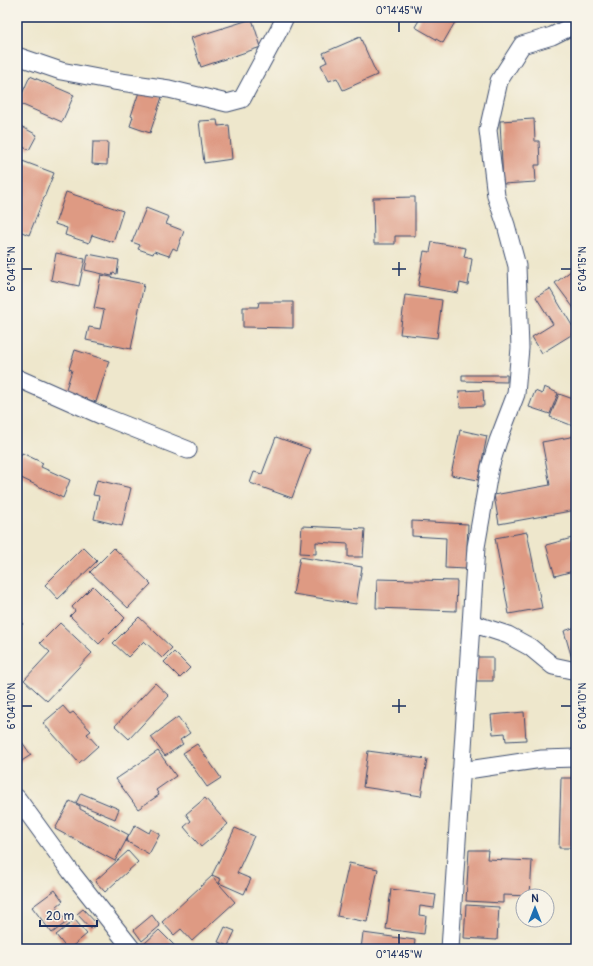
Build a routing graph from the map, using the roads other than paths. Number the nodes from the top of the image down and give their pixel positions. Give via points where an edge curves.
1 (285, 17) edge
2 (576, 24) edge
3 (17, 56) edge
4 (17, 378) edge
5 (188, 450) dead end
6 (471, 624) junction
7 (576, 671) edge
8 (576, 758) edge
9 (461, 771) junction
10 (17, 798) edge
11 (132, 949) edge
12 (450, 949) edge

1 - 3 street via 242,99 227,103 169,89 61,71
2 - 6 street via 552,36 522,45 499,81 488,130 496,196 517,266 520,348 516,394 490,467 476,547
4 - 5 street
6 - 7 street via 508,635 530,647 554,666
6 - 9 street
8 - 9 street via 542,759
9 - 12 street
10 - 11 street

